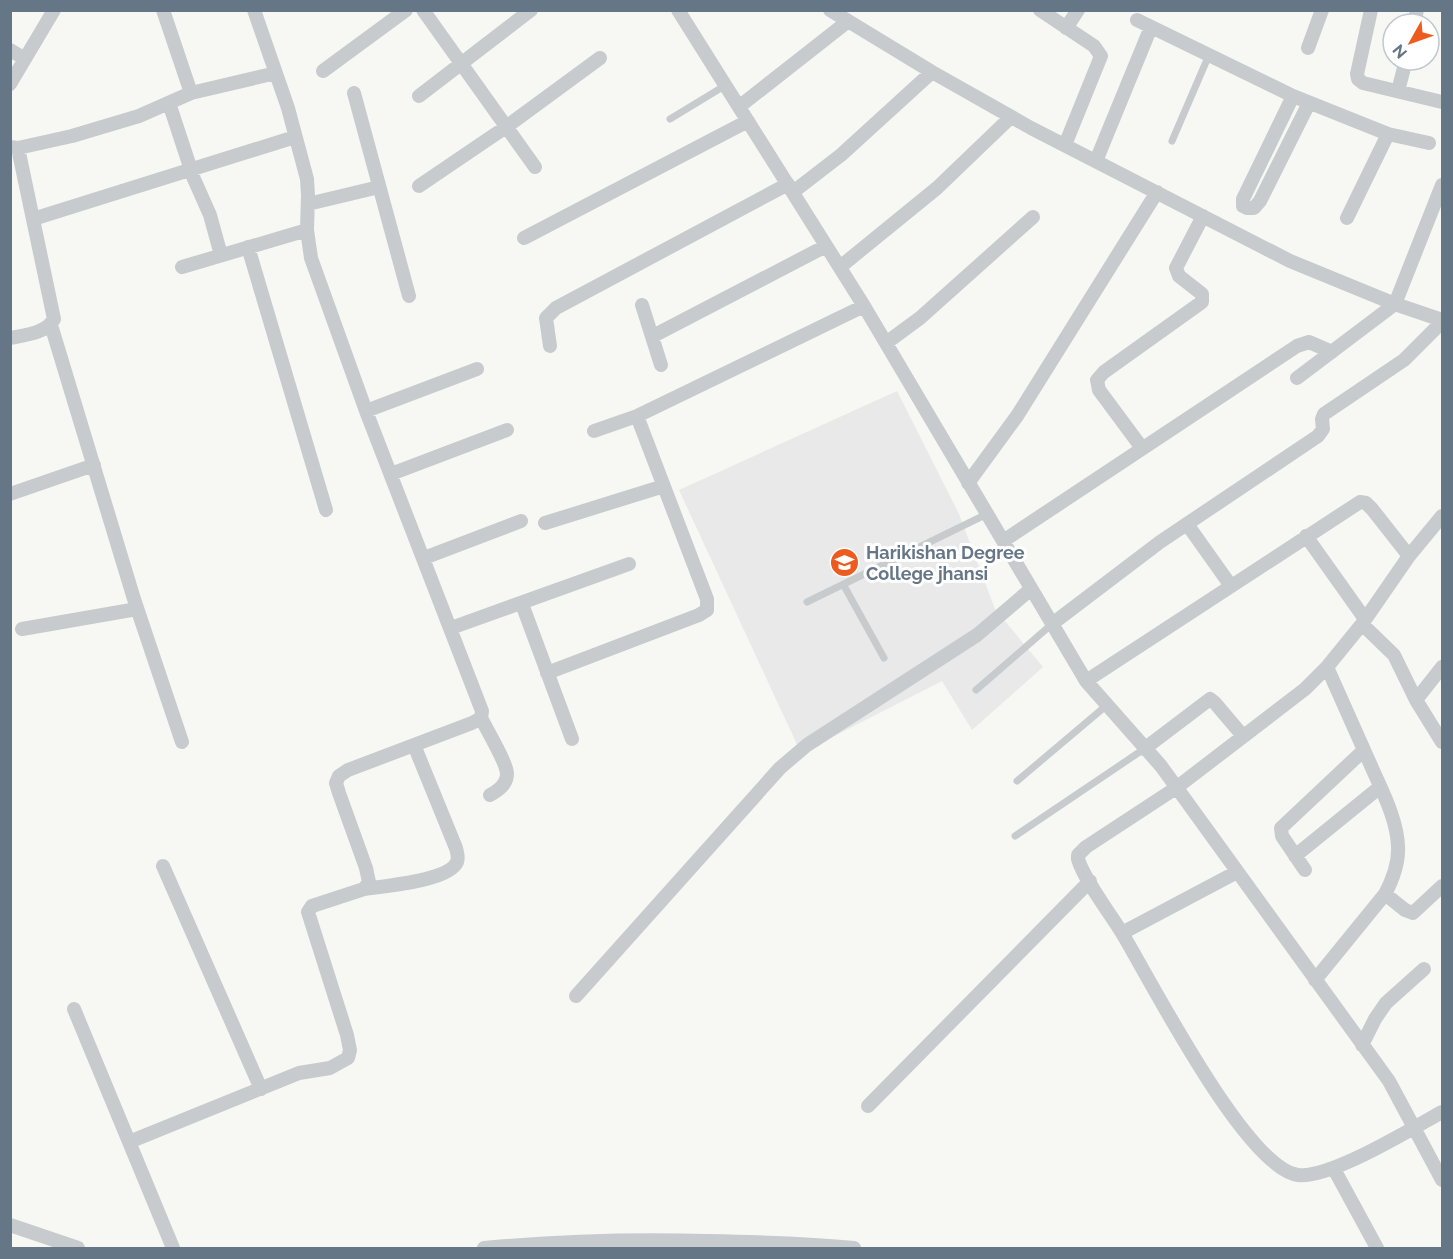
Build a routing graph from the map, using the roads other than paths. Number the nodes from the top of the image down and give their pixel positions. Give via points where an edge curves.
1 (163, 10) edge
2 (254, 10) edge
3 (406, 10) edge
4 (423, 10) edge
5 (531, 10) edge
6 (678, 10) edge
7 (830, 10) edge
8 (1040, 10) edge
9 (1078, 10) edge
10 (1322, 10) edge
11 (1371, 10) edge
12 (47, 13) edge
13 (1137, 20) dead end
14 (847, 22) junction
15 (1151, 27) junction
16 (1066, 28) junction
17 (1308, 48) dead end
18 (10, 50) edge
19 (1209, 55) junction
20 (25, 58) junction
21 (600, 58) dead end
22 (461, 64) junction
23 (323, 71) dead end
24 (932, 72) junction
25 (1403, 72) edge
26 (276, 73) junction
27 (10, 84) edge
28 (726, 86) junction
29 (1398, 91) junction
30 (191, 93) junction
31 (354, 93) dead end
32 (419, 96) dead end
33 (1293, 96) junction
34 (1442, 101) edge
35 (169, 103) junction
36 (1309, 103) junction
37 (740, 106) junction
38 (1011, 117) junction
39 (670, 119) dead end
40 (748, 121) junction
41 (506, 127) junction
42 (1388, 134) junction
43 (295, 137) junction
44 (1172, 141) dead end
45 (1429, 143) dead end
46 (1065, 145) junction
47 (14, 148) edge
48 (1095, 161) junction
49 (535, 167) dead end
50 (191, 171) junction
51 (1443, 185) edge
52 (419, 186) dead end
53 (379, 187) junction
54 (790, 188) junction
55 (1157, 192) junction
56 (308, 204) junction
57 (1203, 216) junction
58 (1033, 217) dead end
59 (33, 219) junction
60 (1347, 219) dead end
61 (307, 230) junction
62 (524, 238) dead end
63 (826, 246) junction
64 (248, 247) junction
65 (220, 255) junction
66 (182, 267) dead end
67 (840, 267) junction
68 (409, 296) dead end
69 (1395, 304) junction
70 (642, 305) dead end
71 (864, 306) junction
72 (1443, 321) edge
73 (51, 325) junction
74 (653, 336) junction
75 (10, 338) edge
76 (886, 343) junction
77 (550, 346) dead end
78 (1332, 352) junction
79 (661, 365) dead end
80 (477, 369) dead end
81 (1297, 378) dead end
82 (366, 411) junction
83 (637, 416) junction
84 (507, 430) dead end
85 (594, 431) dead end
86 (1142, 448) junction
87 (94, 465) junction
88 (391, 474) junction
89 (968, 483) junction
90 (663, 486) junction
91 (10, 494) edge
92 (326, 510) dead end
93 (987, 514) junction
94 (1443, 516) edge
95 (521, 521) dead end
96 (545, 523) dead end
97 (1187, 524) junction
98 (1306, 536) junction
99 (1003, 541) junction
100 (1409, 556) junction
101 (424, 558) junction
102 (629, 564) dead end
103 (843, 584) junction
104 (1231, 586) junction
105 (1031, 589) junction
106 (807, 602) dead end
107 (522, 604) junction
108 (137, 609) junction
109 (1364, 621) junction
110 (1052, 624) junction
111 (451, 628) junction
112 (22, 629) dead end
113 (884, 658) dead end
114 (1327, 667) junction
115 (1443, 667) edge
116 (547, 673) junction
117 (1086, 681) junction
118 (976, 690) dead end
119 (1416, 699) junction
120 (1107, 705) junction
121 (481, 718) junction
122 (1243, 736) junction
123 (572, 740) dead end
124 (182, 742) dead end
125 (1443, 742) edge
126 (414, 745) junction
127 (1144, 749) junction
128 (1364, 750) junction
129 (1017, 780) dead end
130 (1380, 787) junction
131 (1176, 788) junction
132 (489, 795) dead end
133 (1015, 836) dead end
134 (1295, 856) junction
135 (163, 866) dead end
136 (1305, 870) dead end
137 (1237, 872) junction
138 (1090, 881) junction
139 (1443, 886) edge
140 (364, 890) junction
141 (1385, 894) junction
142 (1122, 933) junction
143 (1424, 969) dead end
144 (1315, 980) junction
145 (576, 996) dead end
146 (74, 1009) dead end
147 (1362, 1045) junction
148 (261, 1089) junction
149 (868, 1106) dead end
150 (1443, 1112) edge
151 (1414, 1128) junction
152 (129, 1142) junction
153 (1334, 1169) junction
154 (1443, 1180) edge
155 (10, 1225) edge
156 (78, 1248) edge
157 (173, 1248) edge
158 (484, 1248) edge
159 (854, 1248) edge
160 (1377, 1248) edge

1 - 30 street
2 - 26 street
3 - 23 street
4 - 22 street
5 - 22 street
6 - 28 street
7 - 14 street
8 - 16 street
9 - 16 street
10 - 17 street
11 - 29 street via 1357,77 1363,83
12 - 20 street
13 - 15 street
14 - 24 street
14 - 37 street
15 - 19 street
15 - 48 street
16 - 46 street via 1094,46 1101,56
18 - 20 street
19 - 33 street
19 - 44 lane
20 - 27 street
21 - 41 street
22 - 32 street
22 - 41 street
24 - 38 street
24 - 54 street via 841,155
25 - 29 street
26 - 30 street
26 - 43 street
28 - 37 street
28 - 39 lane
29 - 34 street
30 - 35 street
31 - 53 street
33 - 36 street
33 - 36 street via 1243,199 1247,208 1254,208 1260,201
35 - 47 street via 72,136
35 - 50 street
36 - 42 street
37 - 40 street
38 - 46 street
38 - 67 street via 937,188
40 - 54 street
40 - 62 street
41 - 49 street
41 - 52 street
42 - 45 street
42 - 60 street
43 - 50 street
43 - 56 street via 307,178
46 - 48 street
47 - 59 street
48 - 55 street
50 - 59 street
50 - 65 street via 210,215
51 - 69 street
53 - 56 street
53 - 68 street
54 - 63 street
54 - 77 street via 556,308 546,318
55 - 57 street
55 - 89 street via 1017,416
56 - 61 street
57 - 69 street via 1290,261
57 - 86 street via 1176,268 1179,276 1202,294 1202,302 1097,380 1099,390
58 - 76 street via 920,318
59 - 73 street via 54,319
61 - 64 street
61 - 82 street via 311,258
63 - 67 street
63 - 74 street
64 - 65 street
64 - 92 street
65 - 66 street
67 - 71 street
69 - 72 street
69 - 78 street
70 - 74 street
71 - 76 street
71 - 83 street
72 - 97 street via 1404,360 1324,414 1318,436
73 - 75 street
73 - 87 street
74 - 79 street
76 - 89 street
78 - 81 street
78 - 86 street via 1309,342 1296,346
80 - 82 street
82 - 88 street
83 - 85 street
83 - 90 street
84 - 88 street
86 - 99 street
87 - 91 street
87 - 108 street
88 - 101 street
89 - 93 street
90 - 96 street
90 - 116 street via 707,599 707,610
93 - 99 street
93 - 103 lane
94 - 100 street
95 - 101 street
97 - 104 street
97 - 110 street
98 - 100 street via 1360,502 1366,503
98 - 104 street
98 - 109 street
99 - 105 street
100 - 109 street
101 - 111 street
102 - 107 street
103 - 106 lane
103 - 113 lane
104 - 117 street
105 - 110 street
105 - 145 street via 977,635 807,744 780,768
107 - 111 street
107 - 116 street
108 - 112 street
108 - 124 street
109 - 114 street
109 - 119 street via 1394,655
110 - 117 street
110 - 118 lane
111 - 121 street via 482,711
114 - 122 street via 1305,689
114 - 128 street
115 - 119 street
116 - 123 street
117 - 120 street
119 - 125 street
120 - 127 street
120 - 129 lane
121 - 126 street
121 - 132 street via 507,775 499,789
122 - 127 street via 1210,699
122 - 131 street
126 - 140 street via 348,770 336,783 366,868 369,882
126 - 140 street via 456,848 457,863 438,877
127 - 131 street
127 - 133 lane
128 - 130 street
128 - 134 street via 1281,828
130 - 134 street
130 - 141 street via 1395,824 1398,845 1396,865
131 - 137 street
131 - 138 street via 1082,851 1078,859
134 - 136 street
135 - 148 street
137 - 142 street
137 - 144 street
138 - 142 street
138 - 149 street
139 - 141 street via 1413,913
140 - 148 street via 312,906 308,912 347,1035 348,1058 330,1068 299,1073
141 - 144 street
142 - 153 street via 1209,1082 1258,1148 1285,1171 1297,1175
143 - 147 street via 1386,1003
144 - 147 street
146 - 152 street
147 - 151 street via 1389,1081
148 - 152 street
150 - 151 street
151 - 153 street
151 - 154 street
152 - 157 street
153 - 160 street
155 - 156 street
158 - 159 street via 665,1239

